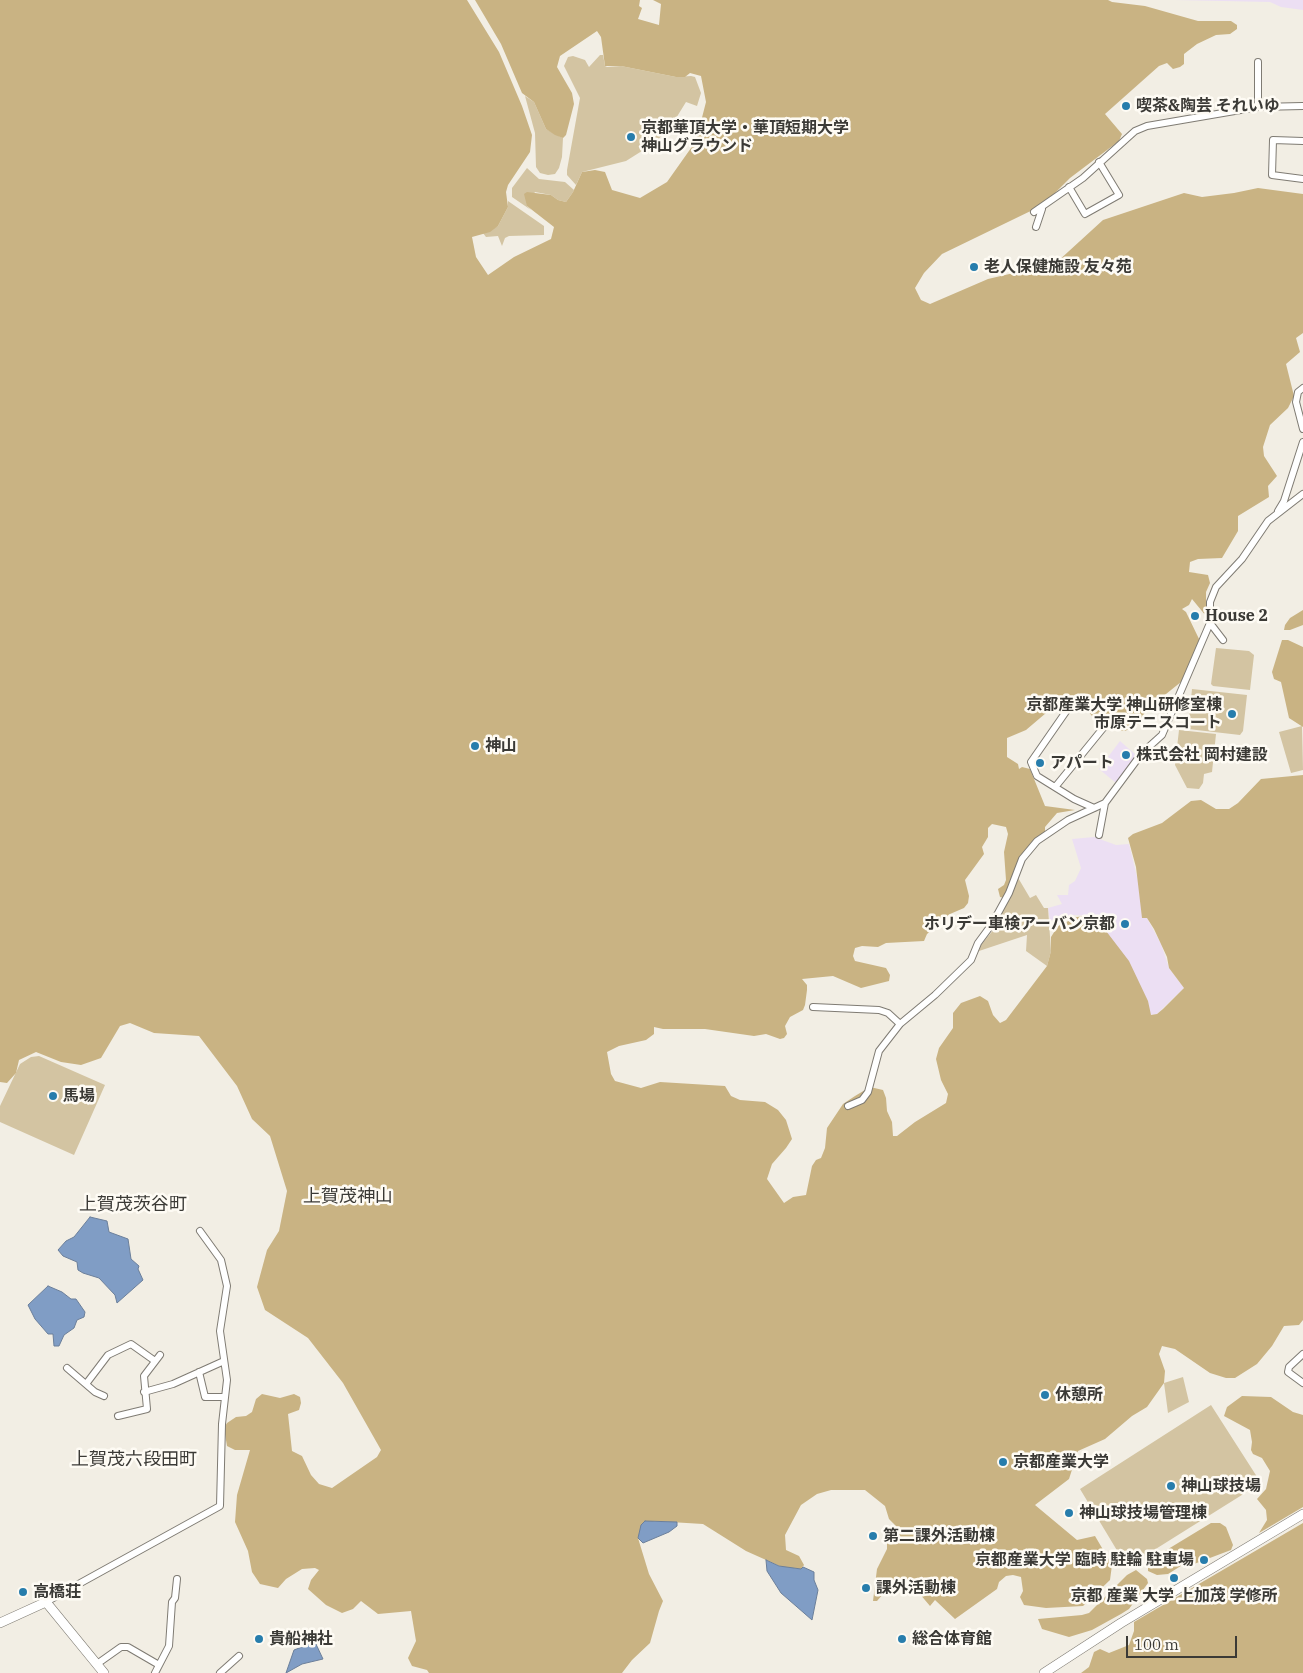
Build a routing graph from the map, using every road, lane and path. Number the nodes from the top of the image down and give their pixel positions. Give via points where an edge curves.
1 (1258, 62) dead end
2 (1258, 106) junction
3 (1303, 106) edge
4 (1303, 141) edge
5 (1100, 162) junction
6 (1303, 178) edge
7 (1069, 187) junction
8 (1042, 209) junction
9 (1034, 212) dead end
10 (1036, 227) dead end
11 (1303, 388) edge
12 (1303, 428) edge
13 (1303, 442) edge
14 (1303, 494) edge
15 (1274, 516) junction
16 (1210, 623) junction
17 (1223, 640) dead end
18 (1072, 703) dead end
19 (1104, 727) dead end
20 (1056, 786) junction
21 (1105, 803) junction
22 (1094, 808) junction
23 (1099, 835) dead end
24 (813, 1007) dead end
25 (900, 1024) junction
26 (848, 1106) dead end
27 (200, 1231) dead end
28 (1303, 1354) edge
29 (224, 1361) junction
30 (67, 1368) dead end
31 (199, 1372) junction
32 (1303, 1383) edge
33 (86, 1384) junction
34 (144, 1392) junction
35 (104, 1396) dead end
36 (225, 1397) junction
37 (118, 1416) dead end
38 (1303, 1514) edge
39 (177, 1580) dead end
40 (46, 1602) junction
41 (0, 1622) edge
42 (239, 1656) dead end
43 (97, 1664) junction
44 (159, 1664) junction
45 (104, 1673) edge
46 (155, 1673) edge
47 (220, 1673) edge
48 (1044, 1673) edge

1 - 2 street
2 - 3 street
2 - 5 street via 1147,126 1135,131
4 - 6 street via 1273,140 1272,175
5 - 7 street
5 - 7 street via 1119,195 1085,214
7 - 8 street
8 - 9 street
8 - 10 street
11 - 12 street via 1298,392 1296,402
13 - 15 street via 1284,501
14 - 15 street
15 - 16 street via 1216,587 1210,602
16 - 17 street
16 - 21 street via 1162,735 1142,753
18 - 20 street via 1031,762 1037,776
19 - 20 street
20 - 22 street
21 - 22 street
21 - 23 street
22 - 25 street via 1068,820 1037,841 1022,859 1009,893 970,960
24 - 25 street via 879,1010
25 - 26 street via 879,1051 868,1092 862,1100
27 - 29 street via 221,1260 225,1275 227,1286 220,1332
28 - 32 street via 1288,1372
29 - 31 street
29 - 36 street
30 - 33 street
31 - 34 street
31 - 36 street via 205,1397
33 - 34 street via 108,1355 131,1344 158,1358 144,1376
33 - 35 street
34 - 37 street via 148,1409
36 - 40 street via 220,1506
38 - 48 street via 1121,1622
39 - 44 street via 169,1646
40 - 41 street
40 - 43 street
42 - 47 street
43 - 44 street via 121,1647 128,1647
43 - 45 street
44 - 46 street

